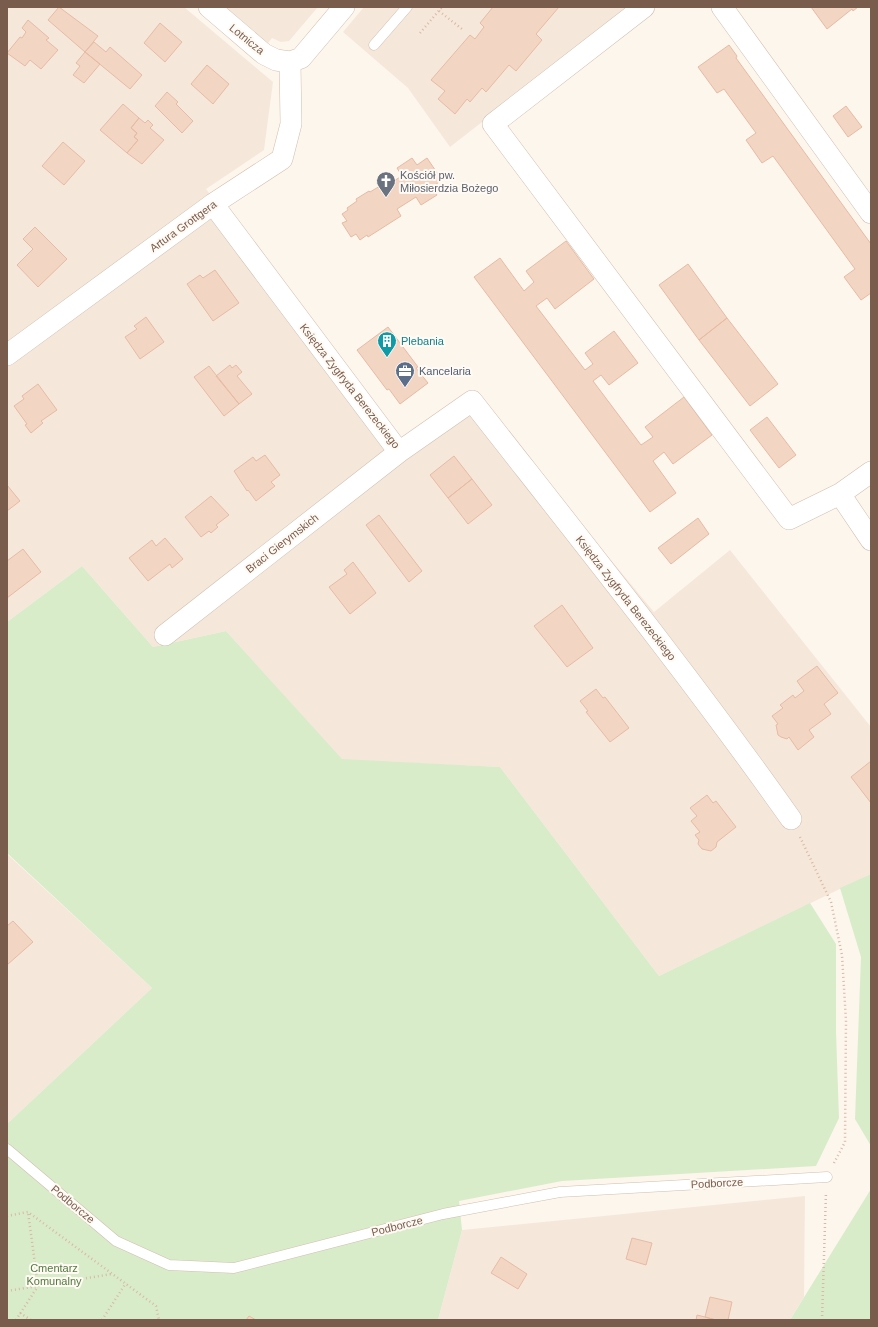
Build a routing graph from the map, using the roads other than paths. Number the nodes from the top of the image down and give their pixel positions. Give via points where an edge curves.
1 (209, 7) edge
2 (344, 7) edge
3 (407, 7) edge
4 (644, 7) edge
5 (722, 7) edge
6 (374, 45) dead end
7 (290, 62) junction
8 (213, 204) junction
9 (871, 213) edge
10 (7, 355) edge
11 (399, 452) junction
12 (871, 472) edge
13 (840, 494) junction
14 (871, 540) edge
15 (165, 635) dead end
16 (791, 819) road end
17 (7, 1149) edge
18 (827, 1177) road end

1 - 7 street, Lotnicza via 264,54 276,60
2 - 7 street via 301,58
3 - 6 lane
4 - 13 street via 493,124 789,519
5 - 9 street
7 - 8 street, Artura Grottgera via 291,124 282,159
8 - 10 street, Artura Grottgera
8 - 11 street, Księdza Zygfryda Berezeckiego
11 - 15 street, Braci Gierymskich
11 - 16 street, Księdza Zygfryda Berezeckiego via 472,401 666,649
12 - 13 street
13 - 14 street
17 - 18 lane, Podborcze via 116,1241 169,1266 226,1268 443,1214 560,1192

